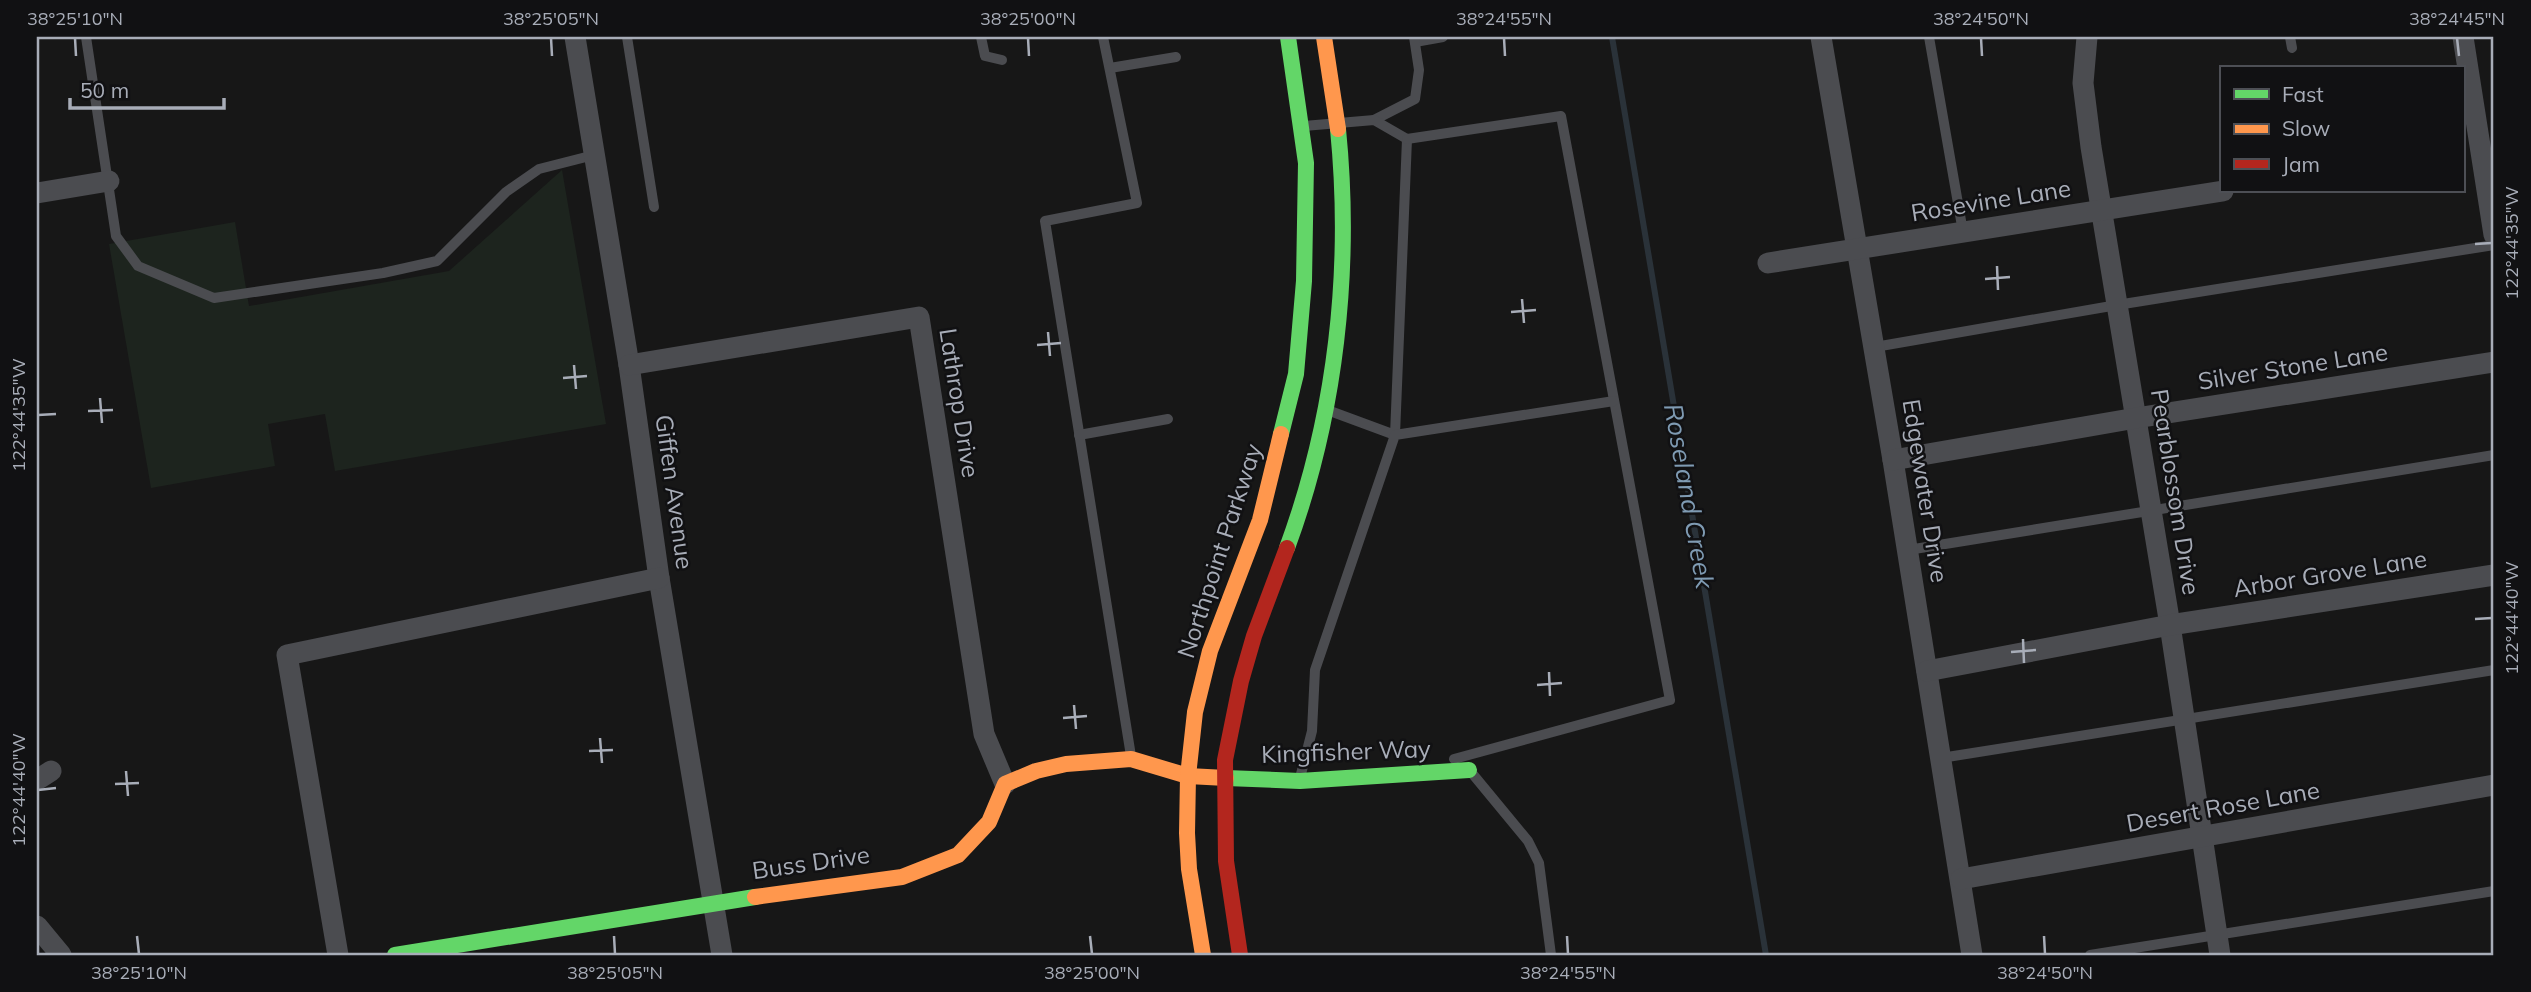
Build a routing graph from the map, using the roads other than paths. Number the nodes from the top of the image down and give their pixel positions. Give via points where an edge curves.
1 (86, 37) edge
2 (575, 37) edge
3 (627, 37) edge
4 (981, 37) edge
5 (1103, 37) edge
6 (1288, 37) edge
7 (1325, 37) edge
8 (1443, 37) edge
9 (1821, 37) edge
10 (1929, 37) edge
11 (2087, 37) edge
12 (2463, 37) edge
13 (1414, 39) edge
14 (1176, 57) dead end
15 (1002, 60) dead end
16 (1110, 68) junction
17 (1374, 120) junction
18 (1337, 123) junction
19 (1301, 126) junction
20 (1407, 139) junction
21 (2472, 152) edge
22 (594, 155) junction
23 (109, 181) junction
24 (2220, 191) edge
25 (37, 193) edge
26 (654, 207) dead end
27 (2101, 210) junction
28 (1963, 232) junction
29 (2494, 235) edge
30 (2494, 245) edge
31 (1858, 249) junction
32 (1768, 263) dead end
33 (2117, 305) junction
34 (1875, 347) junction
35 (2494, 362) edge
36 (629, 365) junction
37 (1614, 401) junction
38 (1327, 410) junction
39 (2136, 418) junction
40 (1168, 419) dead end
41 (1079, 435) junction
42 (1395, 435) junction
43 (2494, 455) edge
44 (1893, 460) junction
45 (2151, 512) junction
46 (1908, 550) junction
47 (2494, 575) edge
48 (659, 578) junction
49 (2170, 625) junction
50 (2494, 670) edge
51 (1927, 671) junction
52 (2183, 720) junction
53 (1941, 758) junction
54 (1131, 759) junction
55 (1469, 770) joint
56 (1402, 773) junction
57 (1188, 776) junction
58 (1225, 778) junction
59 (1300, 781) junction
60 (1005, 783) junction
61 (2494, 785) edge
62 (2200, 837) junction
63 (1961, 879) junction
64 (2494, 891) edge
65 (714, 902) junction
66 (37, 926) edge
67 (2218, 945) edge
68 (61, 955) edge
69 (338, 955) edge
70 (395, 955) edge
71 (722, 955) edge
72 (1203, 955) edge
73 (1240, 955) edge
74 (1551, 955) edge
75 (1972, 955) edge
76 (2091, 955) edge

1 - 23 lane
2 - 22 street, Giffen Avenue
3 - 26 lane
4 - 15 lane via 985,56
5 - 16 lane
6 - 19 street, Northpoint Parkway
7 - 18 street
8 - 13 lane
9 - 31 street, Edgewater Drive
10 - 28 lane
11 - 27 street, Pearblossom Drive via 2083,83
12 - 21 street
13 - 17 lane via 1419,70 1415,99
14 - 16 lane
16 - 41 lane via 1137,203 1045,221
17 - 18 lane
17 - 20 lane
18 - 19 lane
18 - 38 street via 1343,247
19 - 57 street, Northpoint Parkway via 1306,219 1296,374 1260,520 1210,651 1195,712
20 - 37 lane via 1561,116
20 - 42 lane
21 - 29 street
22 - 23 lane via 539,169 506,192 437,261 214,298 138,266 116,236
22 - 36 street, Giffen Avenue
23 - 25 street
24 - 27 street, Rosevine Lane
27 - 28 street, Rosevine Lane
27 - 33 street, Pearblossom Drive
28 - 31 street, Rosevine Lane
30 - 33 lane
31 - 32 street, Rosevine Lane
31 - 34 street, Edgewater Drive
33 - 34 lane
33 - 39 street, Pearblossom Drive
34 - 44 street, Edgewater Drive
35 - 39 street, Silver Stone Lane
36 - 48 street, Giffen Avenue
36 - 60 street, Lathrop Drive via 919,317 984,734
37 - 42 lane
37 - 56 lane via 1671,700
38 - 42 lane
38 - 58 street via 1295,526 1241,681
39 - 44 street, Silver Stone Lane
39 - 45 street, Pearblossom Drive
40 - 41 lane
41 - 54 lane
42 - 59 lane via 1315,670 1312,731
43 - 45 lane
44 - 46 street, Edgewater Drive
45 - 46 lane
45 - 49 street, Pearblossom Drive
46 - 51 street, Edgewater Drive
47 - 49 street, Arbor Grove Lane
48 - 65 street, Giffen Avenue
48 - 69 street via 287,655
49 - 51 street, Arbor Grove Lane
49 - 52 street, Pearblossom Drive
50 - 52 lane
51 - 53 street, Edgewater Drive
52 - 53 lane
52 - 62 street, Pearblossom Drive
53 - 63 street, Edgewater Drive
54 - 57 street
54 - 60 street via 1066,764
55 - 56 street, Kingfisher Way
55 - 74 lane via 1528,841 1538,863
56 - 59 street, Kingfisher Way
57 - 58 street, Kingfisher Way
57 - 72 street, Northpoint Parkway via 1189,869
58 - 59 street, Kingfisher Way
58 - 73 street via 1226,861
60 - 65 street, Buss Drive via 989,822 958,855 902,877
61 - 62 street, Desert Rose Lane
62 - 63 street, Desert Rose Lane
62 - 67 street, Pearblossom Drive
63 - 75 street, Edgewater Drive
64 - 67 lane
65 - 70 street, Buss Drive
65 - 71 street, Giffen Avenue
66 - 68 street
67 - 76 lane

